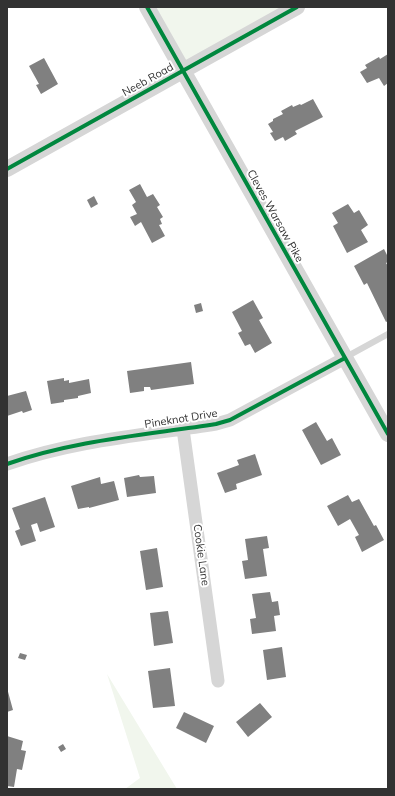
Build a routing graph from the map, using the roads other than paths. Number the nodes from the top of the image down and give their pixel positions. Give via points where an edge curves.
1 (147, 7) edge
2 (297, 7) edge
3 (183, 71) junction
4 (7, 169) edge
5 (388, 334) edge
6 (345, 358) junction
7 (183, 429) junction
8 (388, 434) edge
9 (7, 464) edge
10 (218, 681) dead end

1 - 3 street, Cleves Warsaw Pike
2 - 3 street, Neeb Road
3 - 4 street, Neeb Road
3 - 6 street, Cleves Warsaw Pike
5 - 6 lane
6 - 7 street, Pineknot Drive via 230,420
6 - 8 street, Cleves Warsaw Pike
7 - 9 street, Pineknot Drive via 63,447
7 - 10 street, Cookie Lane

